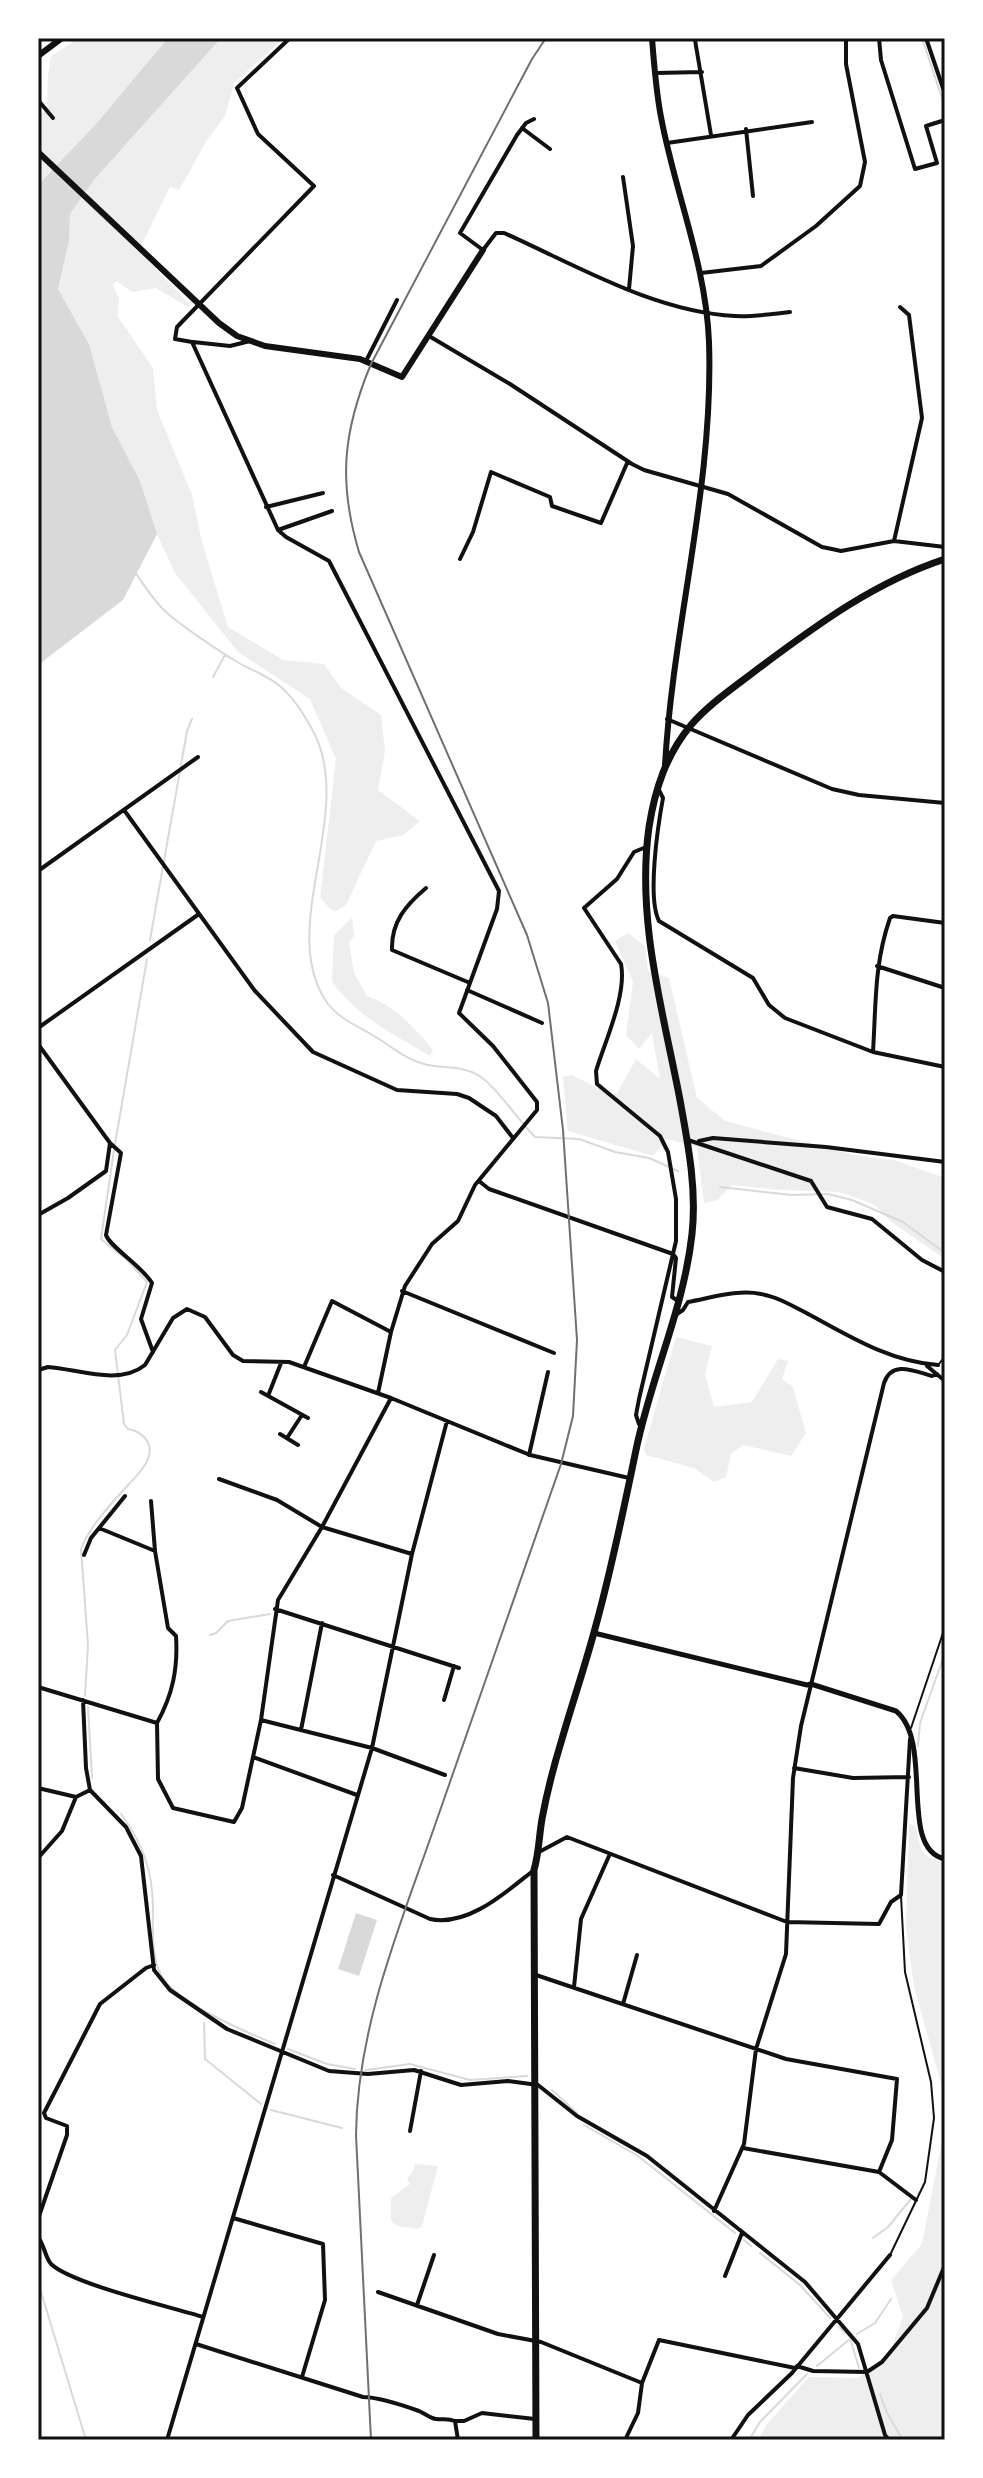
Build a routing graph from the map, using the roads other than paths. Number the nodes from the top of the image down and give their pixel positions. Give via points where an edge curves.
1 (62, 38) edge
2 (290, 38) edge
3 (652, 38) edge
4 (846, 38) edge
5 (879, 38) edge
6 (926, 38) edge
7 (695, 40) dead end
8 (38, 56) edge
9 (702, 72) junction
10 (656, 73) junction
11 (945, 94) edge
12 (38, 100) edge
13 (53, 118) dead end
14 (534, 119) dead end
15 (945, 120) edge
16 (812, 122) dead end
17 (522, 128) junction
18 (746, 129) junction
19 (711, 135) junction
20 (667, 143) junction
21 (550, 149) dead end
22 (38, 152) edge
23 (623, 177) dead end
24 (753, 196) dead end
25 (483, 250) junction
26 (701, 273) junction
27 (629, 289) junction
28 (397, 300) dead end
29 (199, 303) junction
30 (900, 307) dead end
31 (790, 312) dead end
32 (707, 313) junction
33 (429, 336) junction
34 (250, 341) junction
35 (192, 342) junction
36 (366, 361) junction
37 (628, 461) junction
38 (702, 487) junction
39 (323, 493) dead end
40 (266, 507) junction
41 (332, 511) dead end
42 (278, 530) junction
43 (894, 541) junction
44 (945, 547) edge
45 (460, 559) dead end
46 (945, 559) edge
47 (667, 719) junction
48 (690, 727) junction
49 (198, 757) dead end
50 (665, 765) junction
51 (657, 787) junction
52 (945, 803) edge
53 (124, 810) junction
54 (646, 847) junction
55 (38, 871) edge
56 (426, 888) dead end
57 (199, 914) junction
58 (945, 923) edge
59 (877, 966) junction
60 (470, 983) junction
61 (945, 988) edge
62 (467, 990) junction
63 (542, 1023) dead end
64 (38, 1028) edge
65 (38, 1044) edge
66 (873, 1052) junction
67 (945, 1067) edge
68 (516, 1136) junction
69 (692, 1141) junction
70 (111, 1145) junction
71 (945, 1162) edge
72 (479, 1181) junction
73 (38, 1215) edge
74 (673, 1254) junction
75 (945, 1272) edge
76 (402, 1291) junction
77 (678, 1301) junction
78 (674, 1315) junction
79 (391, 1332) junction
80 (153, 1352) junction
81 (554, 1353) dead end
82 (945, 1356) edge
83 (648, 1360) junction
84 (661, 1362) junction
85 (281, 1363) junction
86 (925, 1364) junction
87 (938, 1365) joint
88 (304, 1367) junction
89 (38, 1370) edge
90 (548, 1372) dead end
91 (937, 1374) junction
92 (945, 1381) edge
93 (261, 1392) dead end
94 (378, 1393) junction
95 (268, 1396) junction
96 (391, 1398) junction
97 (302, 1415) junction
98 (308, 1418) dead end
99 (447, 1421) junction
100 (642, 1430) junction
101 (280, 1434) dead end
102 (287, 1438) junction
103 (298, 1445) dead end
104 (529, 1455) junction
105 (632, 1478) junction
106 (219, 1479) dead end
107 (125, 1496) dead end
108 (151, 1501) dead end
109 (322, 1527) junction
110 (99, 1528) junction
111 (155, 1551) junction
112 (412, 1554) junction
113 (84, 1555) dead end
114 (275, 1609) junction
115 (322, 1623) junction
116 (945, 1627) edge
117 (594, 1633) junction
118 (394, 1645) junction
119 (811, 1684) junction
120 (38, 1687) edge
121 (83, 1700) junction
122 (444, 1700) dead end
123 (261, 1720) junction
124 (157, 1723) junction
125 (301, 1730) junction
126 (910, 1733) junction
127 (372, 1748) junction
128 (253, 1757) junction
129 (794, 1768) junction
130 (445, 1775) dead end
131 (909, 1777) junction
132 (38, 1788) edge
133 (90, 1790) junction
134 (357, 1795) junction
135 (76, 1797) junction
136 (539, 1852) junction
137 (610, 1856) junction
138 (38, 1858) edge
139 (945, 1859) edge
140 (534, 1870) junction
141 (333, 1875) junction
142 (901, 1895) junction
143 (787, 1922) junction
144 (637, 1955) dead end
145 (154, 1965) junction
146 (534, 1974) junction
147 (574, 1987) junction
148 (623, 2004) junction
149 (756, 2049) junction
150 (282, 2051) junction
151 (421, 2071) junction
152 (533, 2082) junction
153 (410, 2131) dead end
154 (742, 2148) junction
155 (879, 2172) junction
156 (916, 2200) junction
157 (714, 2211) junction
158 (232, 2218) junction
159 (38, 2219) edge
160 (742, 2233) junction
161 (38, 2237) edge
162 (434, 2255) dead end
163 (890, 2255) joint
164 (945, 2265) edge
165 (725, 2276) dead end
166 (378, 2292) dead end
167 (417, 2305) junction
168 (203, 2317) junction
169 (837, 2319) junction
170 (536, 2341) junction
171 (196, 2344) junction
172 (796, 2367) junction
173 (867, 2372) junction
174 (302, 2377) junction
175 (642, 2383) junction
176 (536, 2419) junction
177 (455, 2421) junction
178 (167, 2440) edge
179 (458, 2440) edge
180 (536, 2440) edge
181 (625, 2440) edge
182 (731, 2440) edge
183 (889, 2440) edge

1 - 8 main road
2 - 29 street via 237,88 258,134 314,186
3 - 10 main road
4 - 26 street via 865,162 860,186 761,266
5 - 15 street via 915,169 937,163 926,126
6 - 11 street
7 - 9 street
9 - 10 street
9 - 19 street
10 - 20 main road
12 - 13 street
14 - 17 street
16 - 18 street
17 - 21 street
17 - 25 street via 460,233
18 - 19 street
18 - 24 street
19 - 20 street
20 - 26 main road
22 - 29 main road
23 - 27 street via 633,246
25 - 27 street via 496,233 504,233
25 - 33 main road
26 - 32 main road
27 - 32 street
28 - 36 street
29 - 34 main road via 219,323
29 - 35 street via 177,327 175,339
30 - 43 street via 909,315 922,418
31 - 32 street
32 - 38 main road
33 - 36 main road via 402,377
33 - 37 street
34 - 35 street via 230,346
34 - 36 main road
35 - 40 street
37 - 38 street
37 - 45 street via 601,523 552,506 550,497 491,472
38 - 43 street via 728,494 822,547 841,551
38 - 47 main road
39 - 40 street
40 - 42 street
41 - 42 street
42 - 60 street via 329,561 499,891
43 - 44 street
46 - 48 highway via 894,579 835,612 717,700
47 - 48 street
47 - 50 main road
48 - 50 highway
48 - 52 street via 832,789
49 - 53 street
50 - 51 highway
51 - 54 highway
51 - 66 street via 663,798 654,875 659,921 753,978 769,1005 785,1018
53 - 55 street
53 - 57 street
54 - 69 highway via 648,933
54 - 74 street via 634,852 617,879 584,908 622,970 622,989 596,1071 597,1084 660,1136 668,1154 677,1215
56 - 60 street via 401,913 392,950
57 - 64 street
57 - 68 street via 255,991 313,1052 397,1090 469,1098
58 - 59 street via 893,916
59 - 61 street
59 - 66 street
60 - 62 street
62 - 63 street
62 - 68 street via 459,1013 537,1102 537,1110
65 - 70 street
66 - 67 street
68 - 72 street
69 - 71 street via 784,1143
69 - 75 street via 811,1181 831,1210 872,1219
69 - 77 highway via 692,1232
70 - 73 street via 106,1171
70 - 80 street via 121,1153 106,1235 152,1283 141,1319
72 - 74 street
72 - 76 street via 458,1221 432,1244
74 - 77 street via 672,1297
74 - 83 street
76 - 79 street
76 - 81 street
77 - 78 highway
78 - 84 highway
78 - 86 street via 688,1302 762,1294 879,1351
79 - 88 street via 332,1301
79 - 94 street
80 - 85 street via 173,1318 187,1309 205,1317 243,1361
80 - 89 street via 138,1370 122,1375 56,1367
82 - 87 lane
83 - 84 street
83 - 100 street via 636,1415
84 - 100 highway
85 - 88 street
85 - 95 street
86 - 87 street
86 - 91 street
88 - 94 street
90 - 104 street
91 - 92 street
91 - 119 street via 900,1368 888,1373
93 - 95 street
94 - 96 street
95 - 97 street
96 - 99 street
96 - 109 street
97 - 98 street
97 - 102 street
99 - 104 street
99 - 112 street
100 - 105 highway
101 - 102 street
102 - 103 street
104 - 105 street
105 - 117 highway
106 - 109 street via 277,1500
107 - 110 street
108 - 111 street
109 - 112 street
109 - 114 street
110 - 111 street
110 - 113 street
111 - 124 street via 168,1628 177,1644 174,1687
112 - 118 street
114 - 115 street
114 - 123 street
115 - 118 street
115 - 125 street
116 - 126 lane
117 - 119 street
117 - 136 highway via 543,1815
118 - 122 street via 456,1667
118 - 127 street
119 - 126 street via 896,1711
119 - 129 street
120 - 121 street
121 - 124 street
121 - 133 street
123 - 125 street
123 - 128 street
124 - 128 street via 158,1779 179,1811 234,1822
125 - 127 street
126 - 131 street
126 - 139 street via 920,1832 925,1846
127 - 130 street
127 - 134 street
128 - 134 street
129 - 131 street via 853,1778
129 - 143 street
131 - 142 street
132 - 135 street
133 - 135 street
133 - 145 street via 126,1827 141,1856
134 - 141 street
135 - 138 street via 62,1831
136 - 137 street via 567,1837
136 - 140 highway
137 - 143 street
137 - 147 street via 581,1919
140 - 141 street via 505,1893 443,1922
140 - 146 highway
141 - 150 street
142 - 143 street via 879,1924
142 - 156 lane via 905,1972 933,2095 929,2166
143 - 149 street via 786,1954
144 - 148 street
145 - 150 street via 158,1977 185,2003 227,2029
145 - 159 street via 100,2004 44,2113 67,2126 67,2135
146 - 147 street
146 - 152 highway
147 - 148 street
148 - 149 street
149 - 154 street
149 - 155 street via 897,2079 892,2140
150 - 151 street via 329,2071
150 - 158 street
151 - 152 street via 461,2085
151 - 153 street
152 - 157 street via 577,2116 647,2156
152 - 170 highway
154 - 155 street
154 - 157 street
155 - 156 street
156 - 163 lane
157 - 160 street
158 - 168 street
158 - 174 street via 323,2244 325,2300
160 - 165 street
160 - 169 street via 805,2282
161 - 168 street via 50,2262 62,2270
162 - 167 street
163 - 169 street
164 - 173 street via 927,2308 882,2362
166 - 167 street
167 - 170 street via 498,2334
168 - 171 street
169 - 172 street
169 - 173 street via 858,2344
170 - 175 street
170 - 176 highway
171 - 174 street
171 - 178 street
172 - 173 street
172 - 175 street via 659,2340
172 - 182 street
173 - 183 street
174 - 177 street
175 - 181 street via 638,2413
176 - 177 street via 482,2413
176 - 180 highway
177 - 179 street

